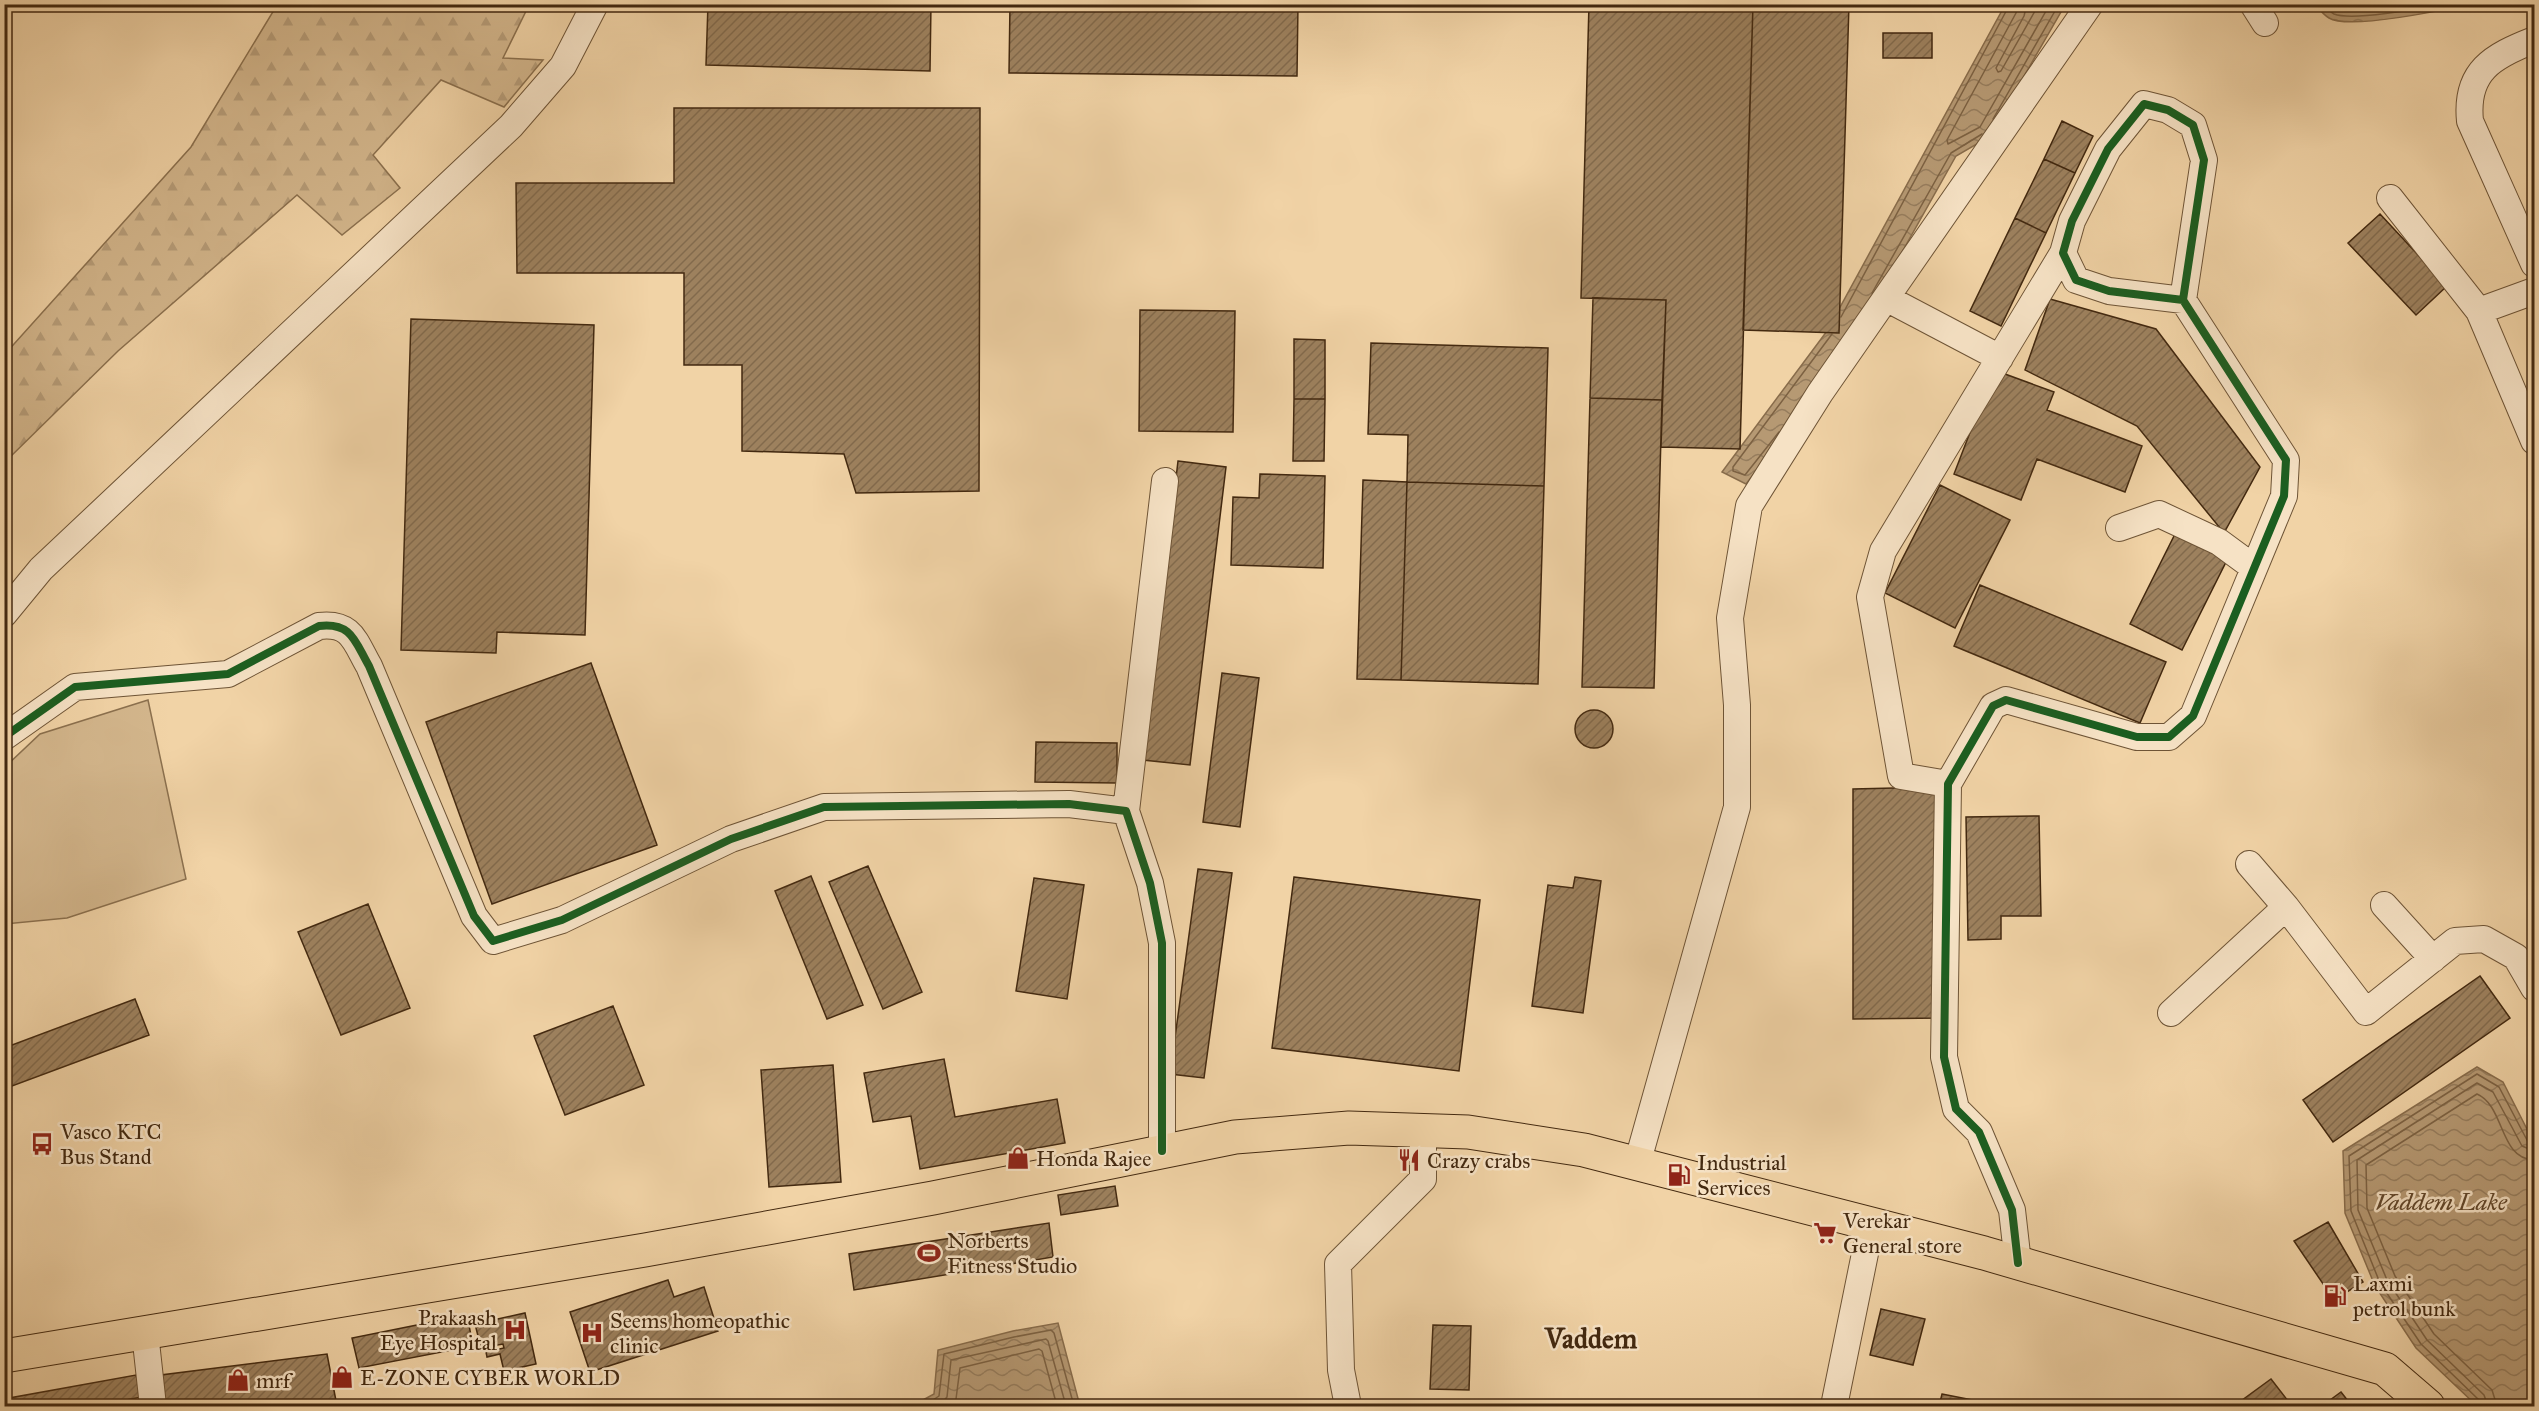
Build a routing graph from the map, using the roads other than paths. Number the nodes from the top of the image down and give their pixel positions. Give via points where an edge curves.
1 (594, 4) edge
2 (2090, 4) edge
3 (2535, 40) edge
4 (2390, 198) dead end
5 (2063, 253) junction
6 (2535, 264) edge
7 (2535, 291) edge
8 (1886, 298) junction
9 (2183, 300) junction
10 (2479, 310) junction
11 (2000, 358) junction
12 (2535, 441) edge
13 (1165, 481) dead end
14 (2119, 528) dead end
15 (2253, 567) junction
16 (4, 614) edge
17 (4, 737) edge
18 (1948, 784) junction
19 (1126, 811) junction
20 (2249, 864) dead end
21 (2384, 905) dead end
22 (2286, 907) junction
23 (2433, 958) junction
24 (2535, 988) edge
25 (2172, 1013) dead end
26 (1423, 1130) junction
27 (1162, 1151) junction
28 (1637, 1164) junction
29 (1871, 1224) junction
30 (2018, 1263) junction
31 (145, 1333) junction
32 (4, 1356) edge
33 (153, 1407) edge
34 (1348, 1407) edge
35 (1834, 1407) edge
36 (2428, 1407) edge

1 - 16 street via 563,66 511,126 41,569
2 - 8 street
3 - 6 street via 2498,56 2475,79 2468,101 2470,121
4 - 10 street
5 - 9 street via 2076,280 2109,291
5 - 9 street via 2072,221 2108,149 2144,104 2168,110 2193,125 2204,160
5 - 11 street
7 - 10 street
8 - 11 street
8 - 28 street via 1749,506 1730,618 1737,705 1737,807
9 - 15 street via 2286,460 2284,496
10 - 12 street
11 - 18 street via 1883,550 1870,597 1901,776
13 - 19 street
14 - 15 street via 2158,514 2219,542
15 - 18 street via 2193,716 2169,737 2136,737 2006,700 1993,706
17 - 19 street via 75,687 228,674 319,626 334,624 348,630 369,666 474,916 493,941 562,920 731,839 824,807 1069,804
18 - 30 street via 1944,1057 1956,1109 1979,1132 2012,1210
19 - 27 street via 1150,883 1162,943
20 - 22 street
21 - 23 street
22 - 23 street via 2366,1012
22 - 25 street
23 - 24 street via 2455,941 2484,939 2516,957
26 - 27 main road via 1349,1128 1235,1137
26 - 28 main road via 1468,1132 1584,1150
26 - 34 street via 1423,1179 1338,1264 1341,1370
27 - 31 main road via 933,1198 645,1250
28 - 29 main road
29 - 30 main road
29 - 35 street
30 - 36 main road via 2385,1369
31 - 32 main road
31 - 33 street

